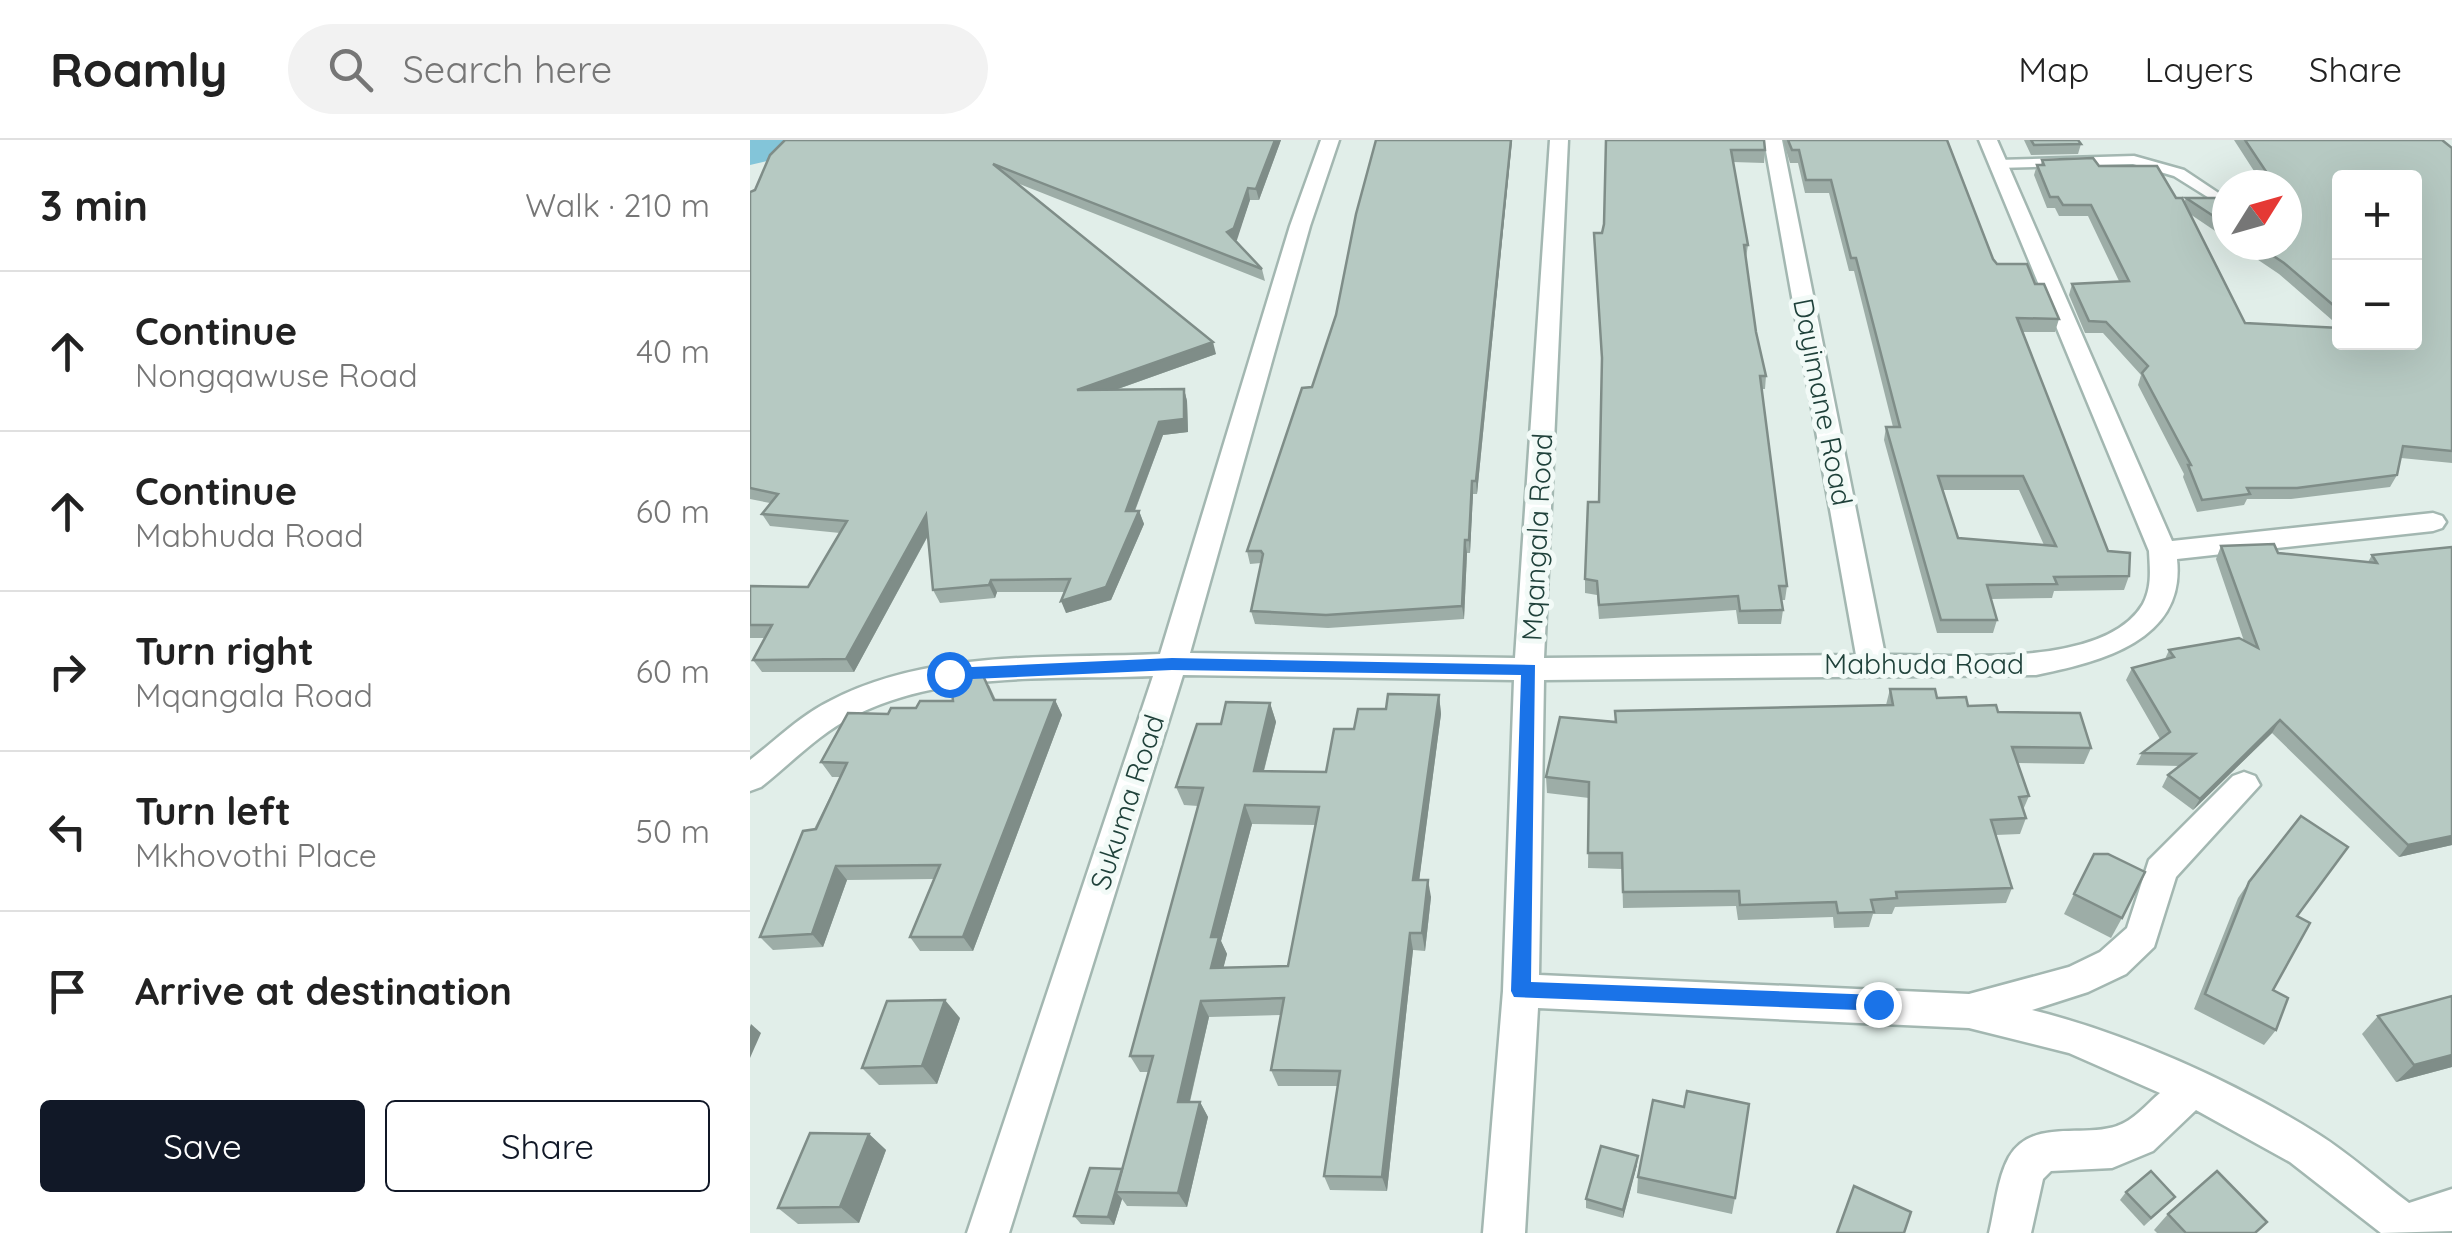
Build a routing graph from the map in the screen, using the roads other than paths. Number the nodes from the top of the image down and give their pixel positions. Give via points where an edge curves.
1 (1330, 140) edge
2 (1560, 140) edge
3 (1774, 140) edge
4 (1993, 152) edge
5 (2212, 194) edge
6 (2433, 522) dead end
7 (2163, 551) junction
8 (1172, 664) junction
9 (1872, 664) junction
10 (1529, 669) junction
11 (750, 778) edge
12 (2244, 785) dead end
13 (1521, 991) junction
14 (1969, 1011) junction
15 (2193, 1088) junction
16 (2452, 1210) edge
17 (2410, 1229) edge
18 (988, 1233) edge
19 (1504, 1233) edge
20 (2010, 1233) edge

1 - 8 street, Sukuma Road
2 - 10 street, Mqangala Road
3 - 9 street, Dayimane Road
4 - 5 lane via 2150,162
4 - 7 street
6 - 7 street
7 - 9 street, Mabhuda Road via 2164,586 2146,620 2098,651 2036,664
8 - 10 street, Mabhuda Road
8 - 11 street, Mabhuda Road via 949,674 888,690 838,710
8 - 18 street, Sukuma Road
9 - 10 street, Mabhuda Road
10 - 13 street, Mqangala Road
12 - 14 street via 2161,870 2142,936 2113,963 2075,982
13 - 14 street
13 - 19 street, Mqangala Road
14 - 15 street via 2072,1037
15 - 17 street via 2304,1148
15 - 20 street via 2140,1137 2112,1148 2043,1152 2025,1168
16 - 17 street

